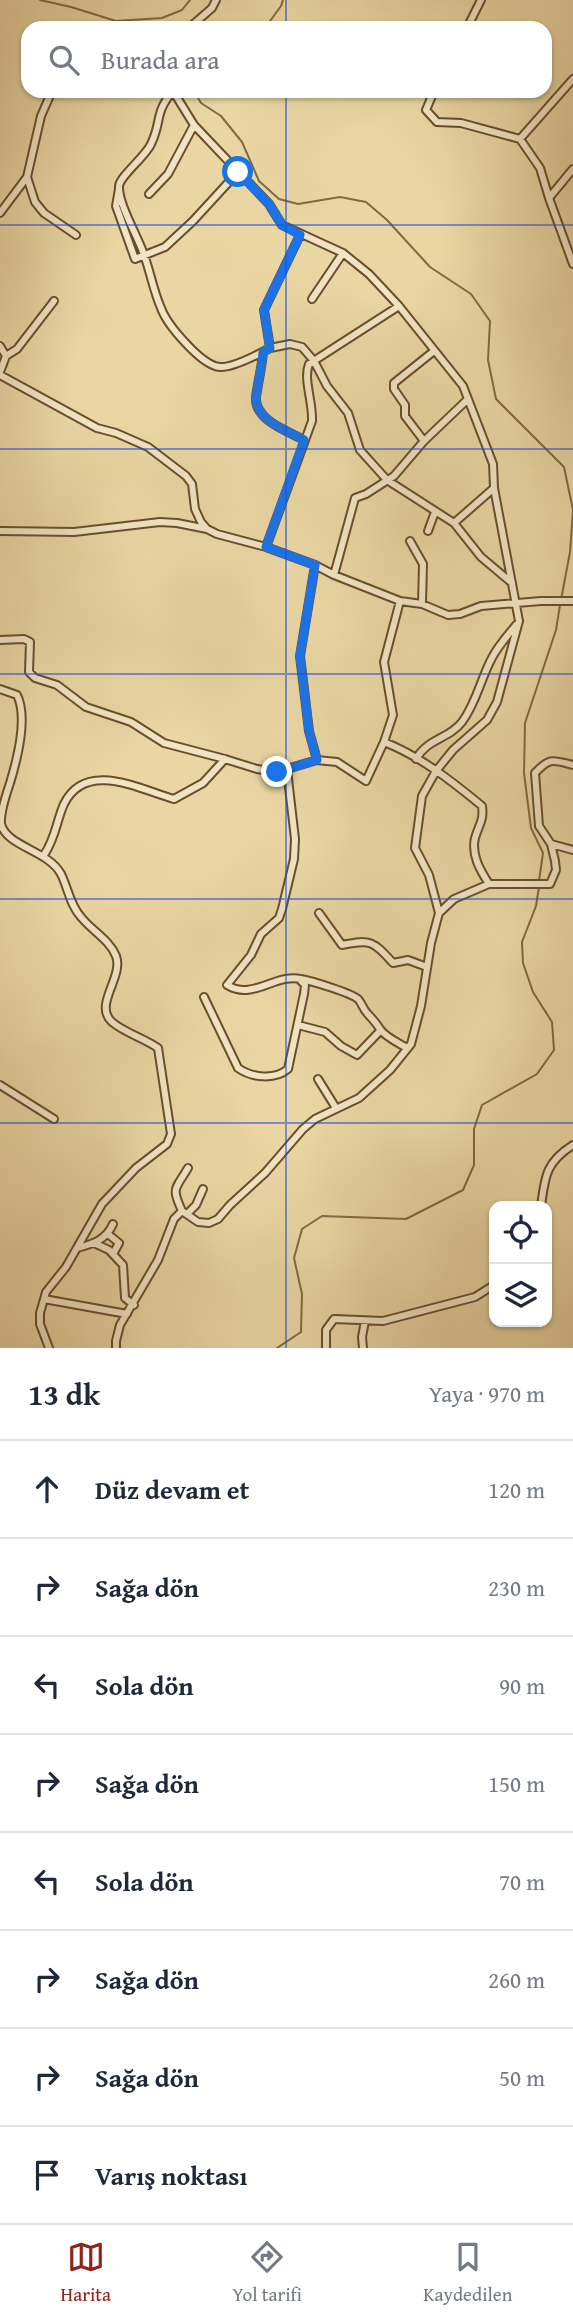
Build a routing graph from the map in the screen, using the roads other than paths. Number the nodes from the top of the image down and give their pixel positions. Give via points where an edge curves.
1 (216, 0) edge
2 (481, 0) edge
3 (197, 21) edge
4 (470, 21) edge
5 (573, 79) edge
6 (49, 98) edge
7 (167, 98) edge
8 (177, 98) edge
9 (431, 98) edge
10 (194, 125) junction
11 (520, 139) junction
12 (238, 172) junction
13 (572, 173) edge
14 (27, 177) junction
15 (149, 194) dead end
16 (549, 198) junction
17 (0, 213) edge
18 (76, 235) dead end
19 (300, 235) junction
20 (343, 253) junction
21 (144, 255) junction
22 (573, 264) edge
23 (312, 299) dead end
24 (54, 301) dead end
25 (398, 306) junction
26 (0, 346) edge
27 (267, 350) junction
28 (434, 351) junction
29 (6, 355) junction
30 (314, 361) junction
31 (0, 374) edge
32 (468, 400) junction
33 (304, 440) junction
34 (424, 441) junction
35 (387, 480) junction
36 (494, 488) junction
37 (435, 512) junction
38 (454, 523) junction
39 (206, 529) junction
40 (0, 531) edge
41 (428, 531) dead end
42 (410, 541) dead end
43 (266, 547) junction
44 (315, 565) junction
45 (334, 575) junction
46 (513, 584) junction
47 (400, 601) junction
48 (573, 601) edge
49 (422, 604) junction
50 (516, 604) junction
51 (519, 621) junction
52 (0, 640) edge
53 (0, 689) edge
54 (384, 742) junction
55 (225, 759) junction
56 (317, 760) junction
57 (416, 760) junction
58 (573, 765) edge
59 (286, 770) junction
60 (436, 771) junction
61 (551, 844) junction
62 (573, 850) edge
63 (44, 855) junction
64 (489, 884) junction
65 (439, 912) junction
66 (319, 914) dead end
67 (427, 967) junction
68 (297, 978) junction
69 (204, 997) dead end
70 (298, 1025) junction
71 (380, 1031) junction
72 (407, 1048) junction
73 (318, 1079) dead end
74 (0, 1085) edge
75 (336, 1108) junction
76 (54, 1119) dead end
77 (573, 1145) edge
78 (188, 1168) dead end
79 (203, 1189) dead end
80 (542, 1201) edge
81 (184, 1213) junction
82 (113, 1224) dead end
83 (108, 1234) junction
84 (94, 1243) junction
85 (77, 1248) junction
86 (113, 1254) junction
87 (489, 1288) edge
88 (44, 1300) junction
89 (134, 1305) junction
90 (127, 1314) junction
91 (365, 1321) junction
92 (49, 1348) edge
93 (116, 1348) edge
94 (326, 1348) edge
95 (363, 1348) edge

1 - 3 street
2 - 4 street
5 - 11 street
6 - 14 street
7 - 21 street via 151,146 119,186
8 - 10 street
9 - 11 street via 426,110 437,122 461,123
10 - 12 street
10 - 15 street via 168,174
11 - 16 street via 540,168
12 - 19 street via 282,225
12 - 21 street via 182,232 165,247
13 - 16 street
14 - 17 street
14 - 18 street via 44,213
16 - 22 street
19 - 20 street
19 - 27 street via 264,310
20 - 23 street
20 - 25 street
21 - 27 street via 162,311 204,361 221,367
24 - 29 street via 17,349
25 - 28 street
25 - 30 street
26 - 29 street
27 - 30 street via 289,344 302,347
27 - 33 street via 257,406 267,420
28 - 32 street via 463,386
28 - 34 street via 394,383 405,416
29 - 31 street
30 - 33 street via 305,374 313,406
30 - 35 street via 348,413 360,450
31 - 39 street via 97,428 148,447 192,484 195,509
32 - 34 street
32 - 36 street via 493,464
33 - 43 street
34 - 35 street
35 - 37 street
35 - 45 street via 355,498
36 - 38 street
36 - 46 street
37 - 38 street
37 - 41 street
38 - 46 street via 481,557
39 - 40 street via 160,522 74,532
39 - 43 street
42 - 49 street via 422,564
43 - 44 street
44 - 45 street
44 - 56 street via 300,656
45 - 47 street
46 - 50 street
47 - 49 street
47 - 54 street via 384,662 393,715
48 - 50 street
49 - 50 street via 448,615 481,606
50 - 51 street
51 - 57 street via 493,656 465,719 429,743
51 - 60 street via 497,702 487,720
52 - 55 street via 30,642 29,672 57,685 86,707 131,722 164,743
53 - 63 street via 18,695 22,711 17,762 0,813 1,825 8,836
54 - 56 street via 366,781 337,762
54 - 57 street
55 - 59 street via 257,769
55 - 63 street via 203,783 174,799 114,780 80,785 64,804 54,841
56 - 59 street
57 - 60 street
58 - 61 street via 553,760 535,773 539,826
59 - 68 street via 295,839 282,909 227,985 256,990
60 - 64 street via 482,806 484,818 473,849
60 - 65 street via 422,796 414,842
61 - 62 street
61 - 64 street via 556,870 550,884
63 - 85 street via 61,873 81,918 118,960 107,1017 158,1048 170,1118 167,1144 114,1188
64 - 65 street via 454,899
65 - 67 street
66 - 67 street via 342,946 369,941 393,963 408,960
67 - 72 street
68 - 70 street via 305,985
68 - 71 street via 357,998
69 - 70 street via 235,1064 244,1073 282,1074 288,1069
70 - 71 street via 325,1032 357,1055
71 - 72 street
72 - 75 street via 359,1098
73 - 75 street
74 - 76 street
75 - 81 street via 303,1129 218,1219 198,1222
77 - 80 street via 551,1164
78 - 81 street via 174,1192
79 - 81 street via 196,1205
81 - 89 street via 174,1219
82 - 83 street
83 - 84 street
83 - 86 street via 120,1243
84 - 85 street
84 - 86 street
85 - 88 street
86 - 89 street via 123,1265 125,1298
87 - 91 street via 475,1297 383,1321
88 - 90 street
88 - 92 street via 40,1324
89 - 90 street
90 - 93 street
91 - 94 street via 334,1319 326,1329
91 - 95 street

